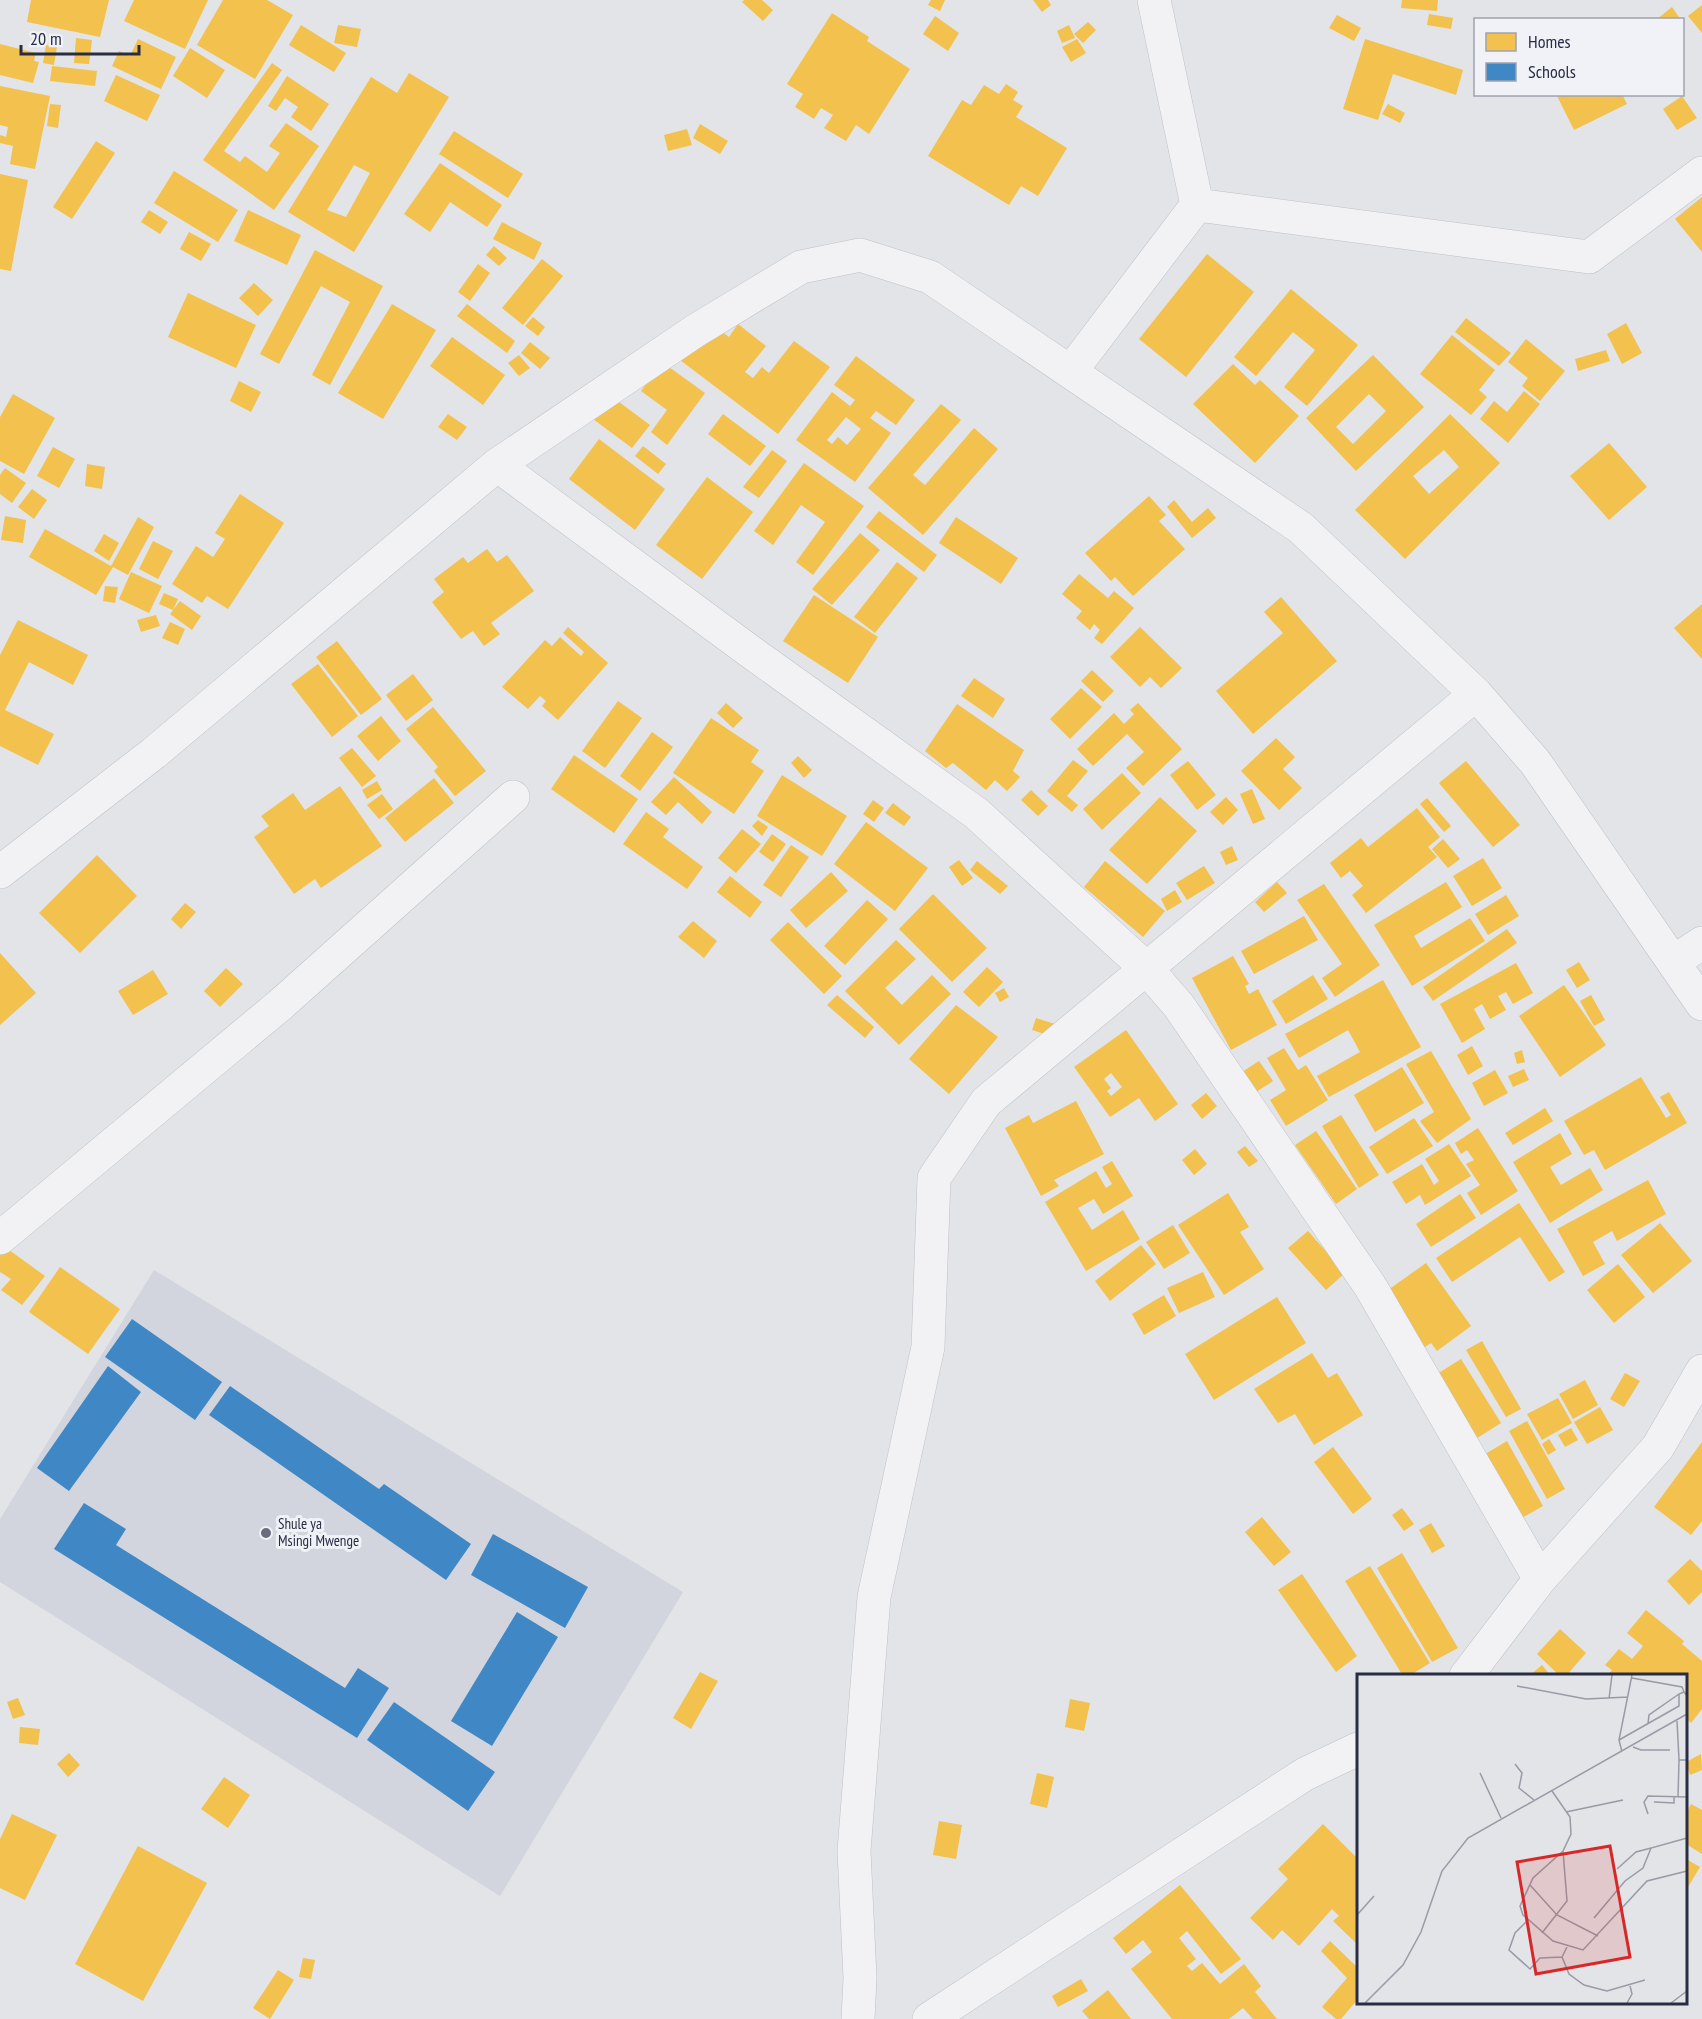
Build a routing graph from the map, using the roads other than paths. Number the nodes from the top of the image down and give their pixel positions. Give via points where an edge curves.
1 (1154, 0) edge
2 (1702, 173) edge
3 (1197, 205) junction
4 (1071, 371) junction
5 (497, 465) junction
6 (1476, 694) junction
7 (513, 797) dead end
8 (0, 872) edge
9 (1702, 942) edge
10 (1673, 962) junction
11 (1147, 969) junction
12 (1702, 1004) edge
13 (0, 1238) edge
14 (1702, 1371) edge
15 (1540, 1579) junction
16 (1468, 1674) edge
17 (1357, 1750) edge
18 (858, 2019) edge
19 (929, 2019) edge

1 - 3 street
2 - 3 street via 1589,257
3 - 4 street
4 - 5 street via 930,277 860,255 801,267 695,331
4 - 6 street via 1301,528
5 - 8 street via 154,753
5 - 11 street via 976,813
6 - 10 street via 1535,762
6 - 11 street
7 - 13 street via 280,1005
9 - 10 street
10 - 12 street
11 - 15 street via 1179,1006 1370,1286
11 - 18 street via 986,1102 934,1178 928,1347 874,1597 854,1851
14 - 15 street via 1658,1447
15 - 16 street
17 - 19 street via 1305,1774

